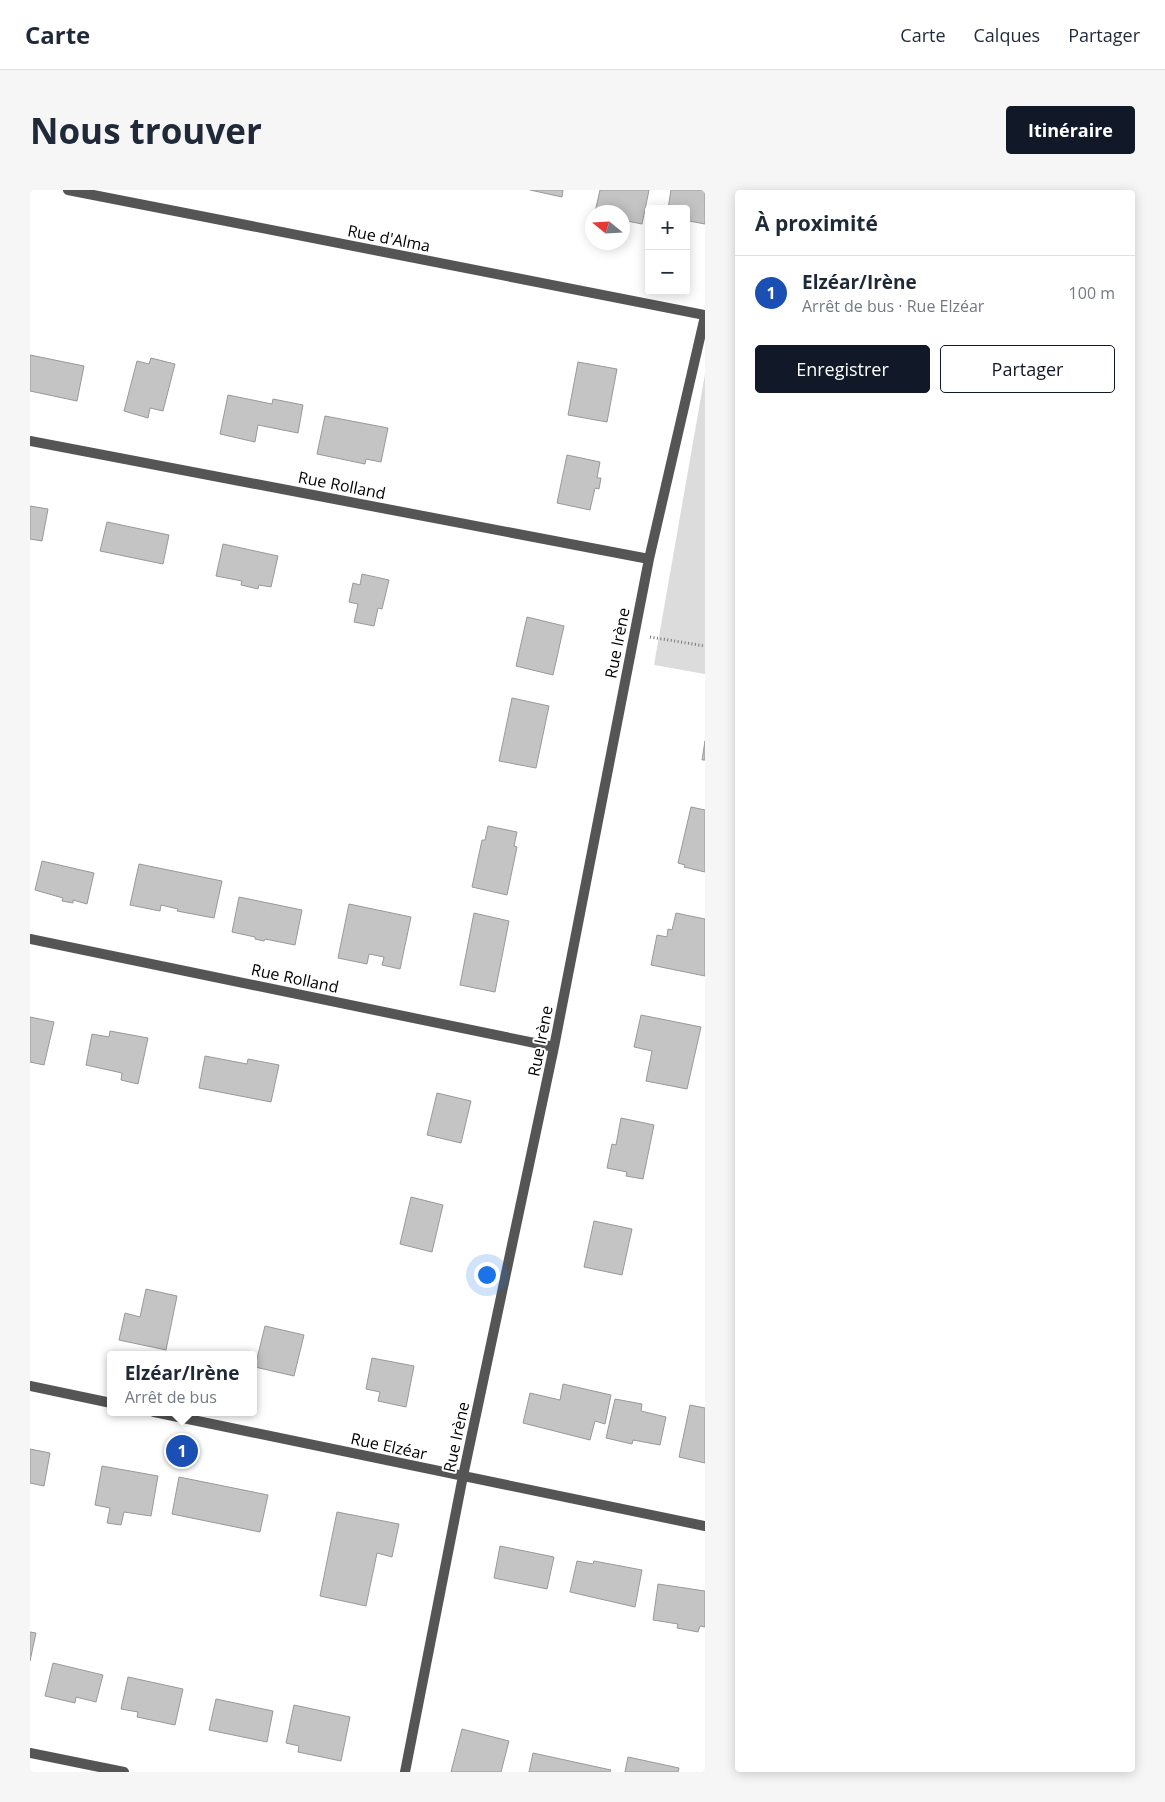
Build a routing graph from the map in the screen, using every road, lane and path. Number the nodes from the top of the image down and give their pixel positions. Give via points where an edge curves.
1 (68, 190) edge
2 (705, 315) edge
3 (30, 441) edge
4 (649, 559) junction
5 (634, 634) junction
6 (705, 646) edge
7 (30, 939) edge
8 (554, 1047) junction
9 (30, 1386) edge
10 (107, 1402) edge
11 (173, 1416) edge
12 (463, 1476) junction
13 (705, 1526) edge
14 (30, 1753) edge
15 (124, 1772) edge
16 (405, 1772) edge

1 - 2 street, Rue d'Alma
2 - 4 street, Rue Irène
3 - 4 street, Rue Rolland
4 - 5 street, Rue Irène
5 - 6 path
5 - 8 street, Rue Irène
7 - 8 street, Rue Rolland
8 - 12 street, Rue Irène
9 - 10 street
11 - 12 street, Rue Elzéar
12 - 13 street, Rue Elzéar
12 - 16 street, Rue Irène
14 - 15 street

